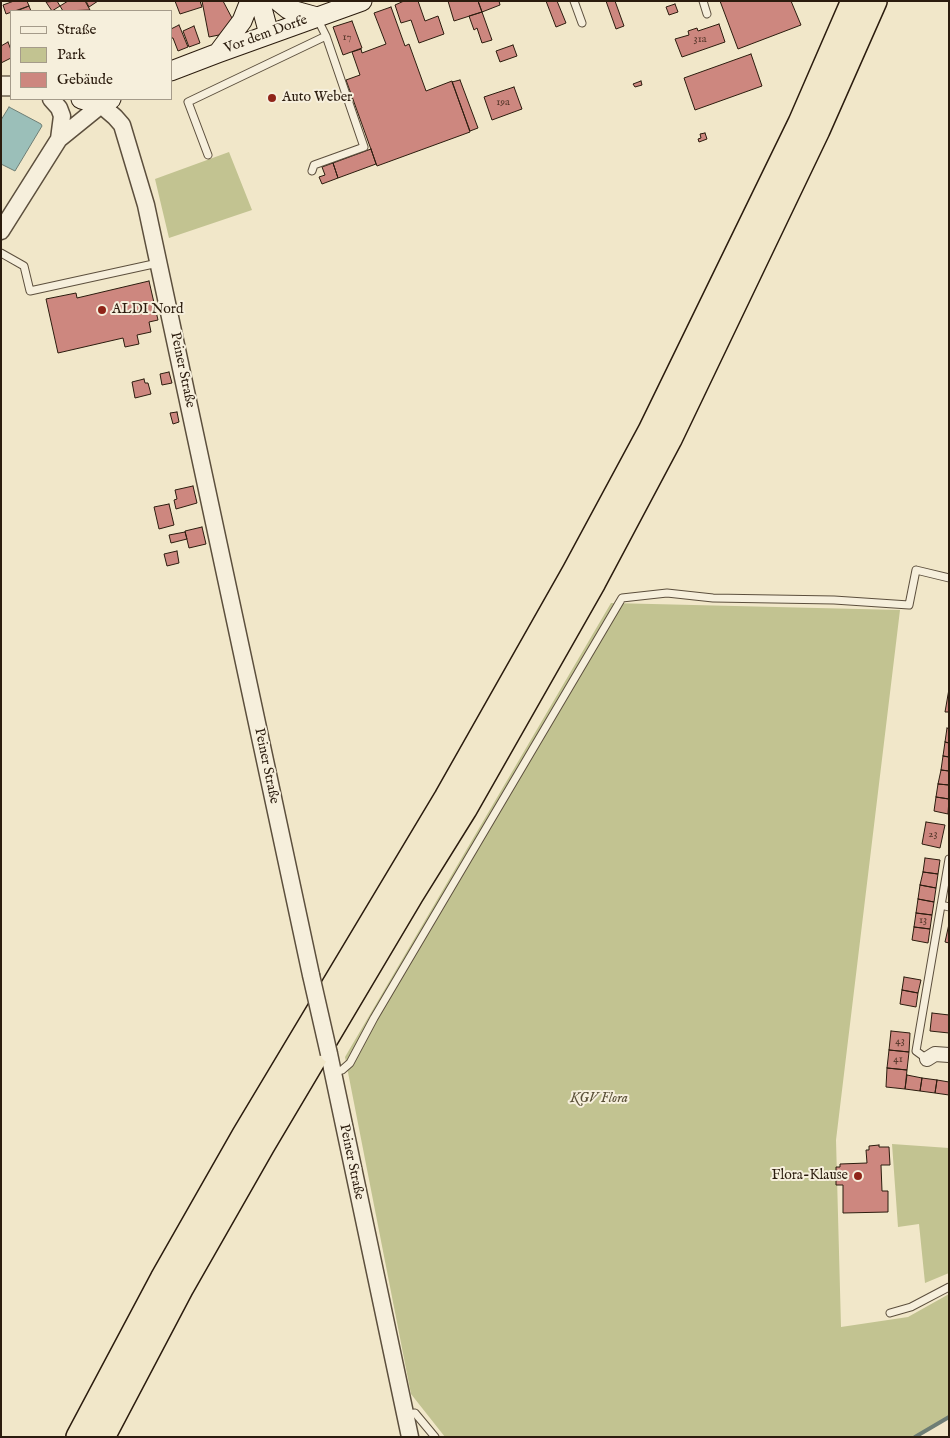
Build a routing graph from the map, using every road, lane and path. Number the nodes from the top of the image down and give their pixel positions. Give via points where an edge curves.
1 (250, 1) edge
2 (260, 1) edge
3 (278, 1) edge
4 (361, 1) edge
5 (574, 1) edge
6 (703, 1) edge
7 (854, 1) edge
8 (874, 1) edge
9 (707, 14) dead end
10 (317, 17) junction
11 (582, 23) dead end
12 (269, 34) junction
13 (326, 36) junction
14 (218, 52) junction
15 (172, 71) edge
16 (52, 100) edge
17 (89, 100) edge
18 (106, 102) edge
19 (59, 139) junction
20 (208, 154) dead end
21 (312, 172) dead end
22 (1, 231) edge
23 (1, 253) edge
24 (159, 263) junction
25 (949, 578) edge
26 (949, 859) edge
27 (941, 905) junction
28 (949, 907) edge
29 (949, 1055) edge
30 (927, 1059) joint
31 (333, 1073) junction
32 (949, 1287) edge
33 (890, 1313) dead end
34 (405, 1414) junction
35 (79, 1437) edge
36 (102, 1437) edge
37 (410, 1437) edge
38 (435, 1437) edge

1 - 14 main road via 242,21
2 - 12 main road
3 - 10 main road via 288,9
4 - 10 main road, Vor dem Dorfe
5 - 11 lane
6 - 9 lane
7 - 35 highway via 801,123 651,431 575,572 447,798 240,1144
8 - 36 highway via 818,130 669,439 620,531 468,800 210,1237
10 - 12 main road, Vor dem Dorfe
10 - 13 lane
12 - 14 main road, Vor dem Dorfe
13 - 20 lane via 188,102
13 - 21 lane via 364,147 314,165
14 - 15 main road, Vor dem Dorfe
16 - 19 street via 62,116
17 - 18 main road
18 - 19 street
18 - 24 street, Peiner Straße via 122,125
19 - 22 street
23 - 24 lane via 24,266 30,290
24 - 31 street, Peiner Straße, bridge
25 - 31 lane via 916,570 909,605 712,598 667,593 622,598 350,1063
26 - 27 lane
27 - 28 lane
27 - 30 lane via 916,1051
29 - 30 street via 935,1054
31 - 34 street, Peiner Straße
32 - 33 lane via 916,1305
34 - 37 street, Peiner Straße
34 - 38 lane via 415,1413

